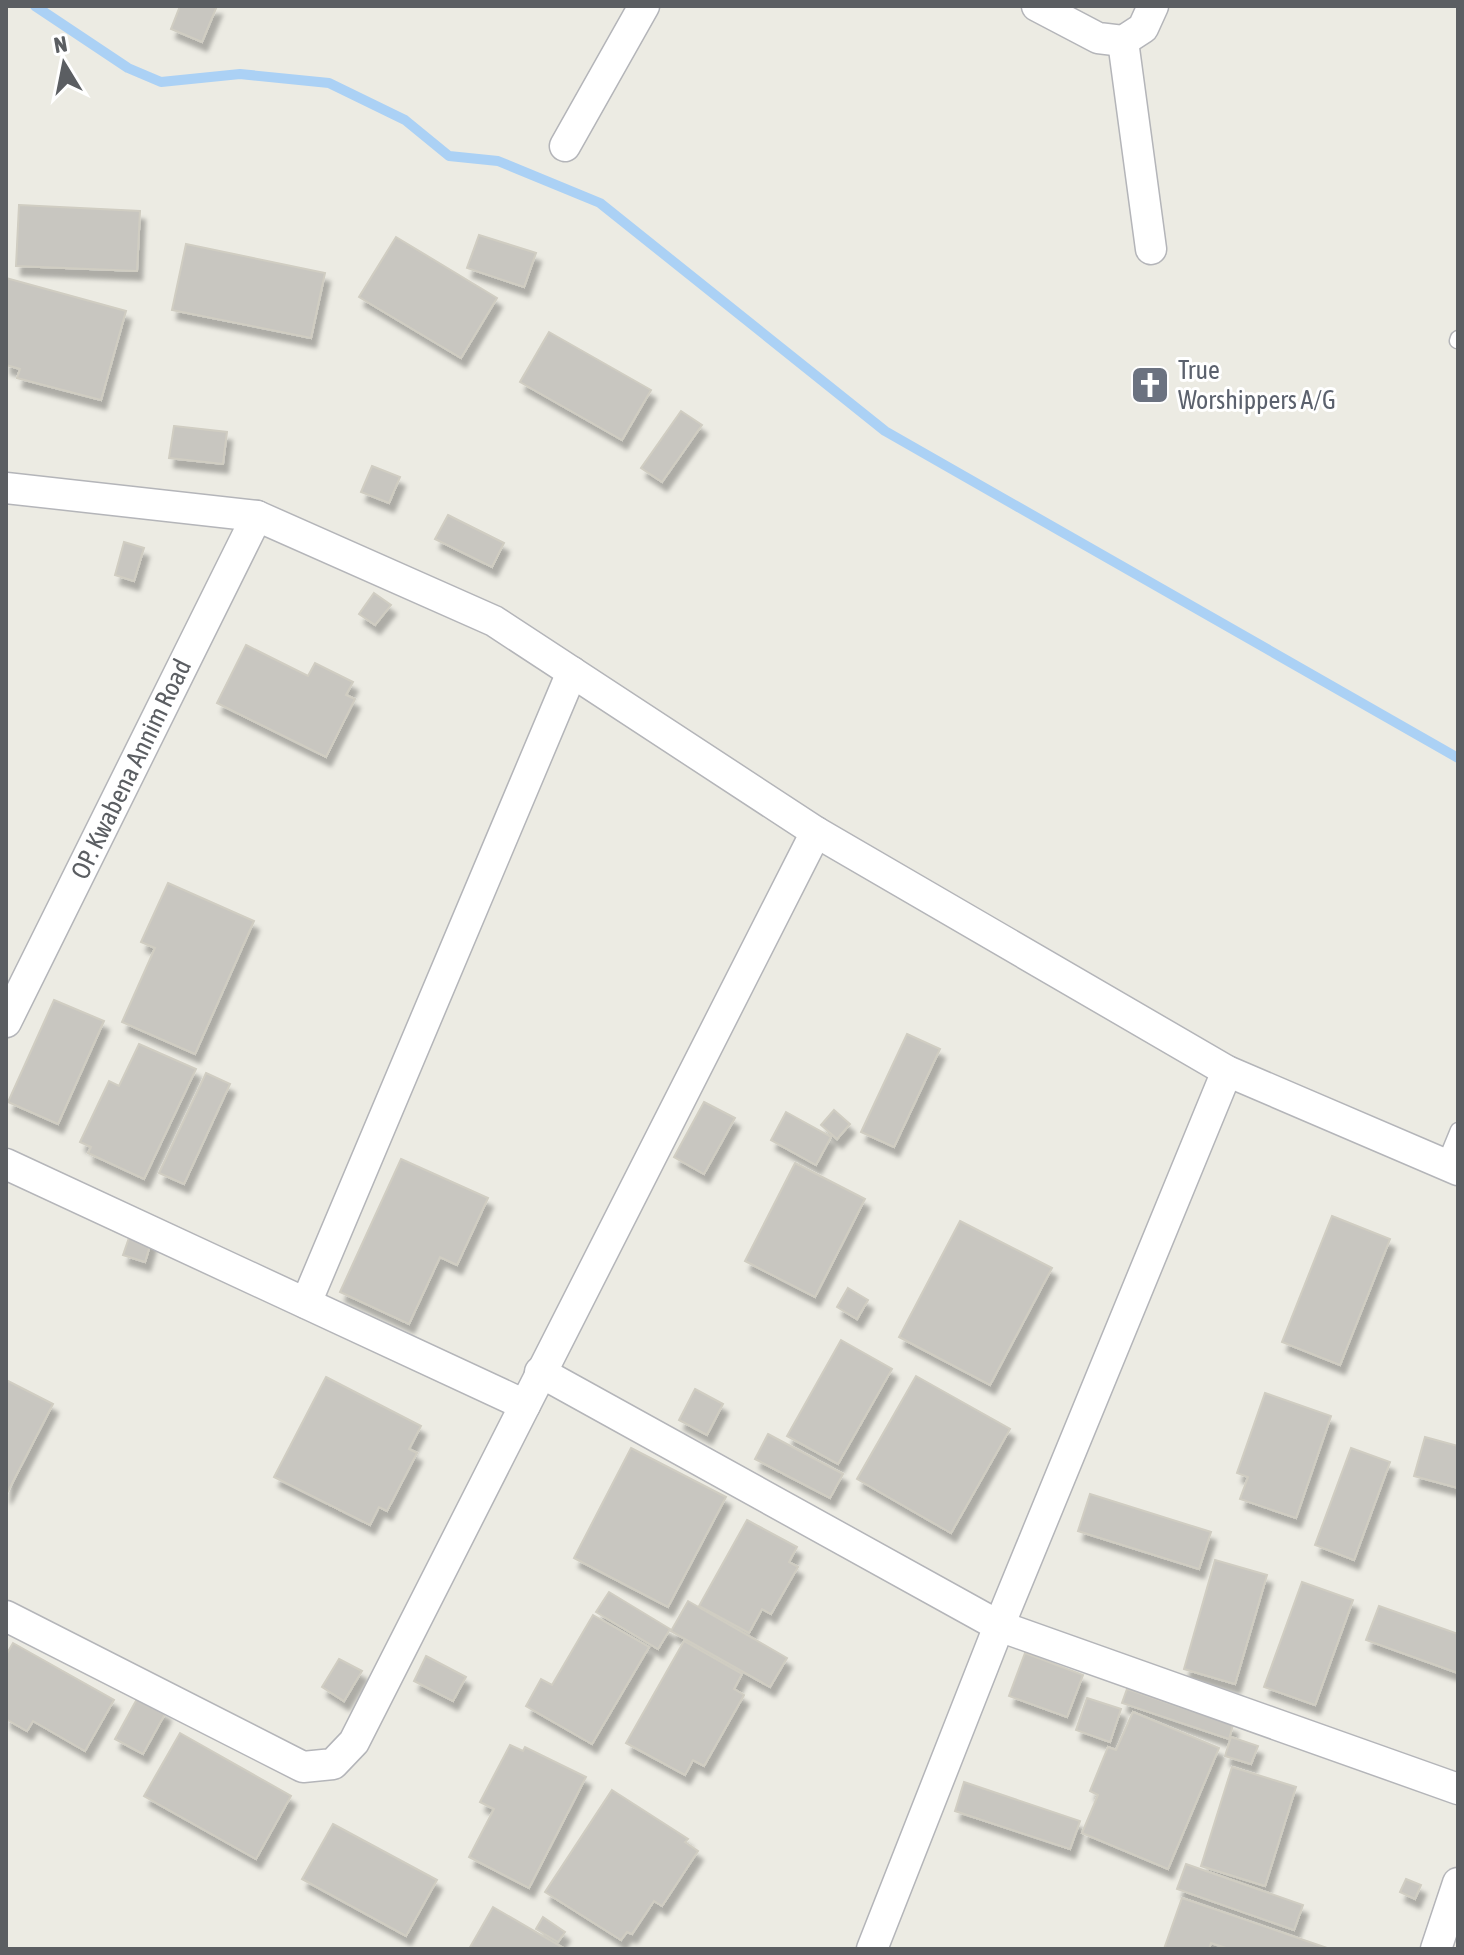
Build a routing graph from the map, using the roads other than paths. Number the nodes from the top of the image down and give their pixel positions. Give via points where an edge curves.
1 (644, 6) edge
2 (1037, 6) edge
3 (1153, 6) edge
4 (1123, 41) junction
5 (565, 146) dead end
6 (1151, 249) dead end
7 (6, 488) edge
8 (257, 516) junction
9 (572, 672) junction
10 (816, 832) junction
11 (6, 1022) edge
12 (1227, 1071) junction
13 (1458, 1130) edge
14 (6, 1164) edge
15 (1451, 1167) edge
16 (306, 1303) junction
17 (540, 1372) junction
18 (525, 1405) junction
19 (6, 1616) edge
20 (999, 1626) junction
21 (1458, 1789) edge
22 (1458, 1883) edge
23 (872, 1949) edge
24 (1436, 1949) edge

1 - 5 street
2 - 4 street via 1098,38
3 - 4 street via 1143,28
4 - 6 street
7 - 8 street
8 - 9 street via 494,621
8 - 11 street, OP. Kwabena Annim Road
9 - 10 street
9 - 16 street
10 - 12 street
10 - 17 street
12 - 15 street
12 - 20 street
13 - 15 lane
14 - 16 street
16 - 18 street
17 - 18 street
17 - 20 street
18 - 19 street via 354,1742 333,1764 303,1767
20 - 21 street
20 - 23 street
22 - 24 street

